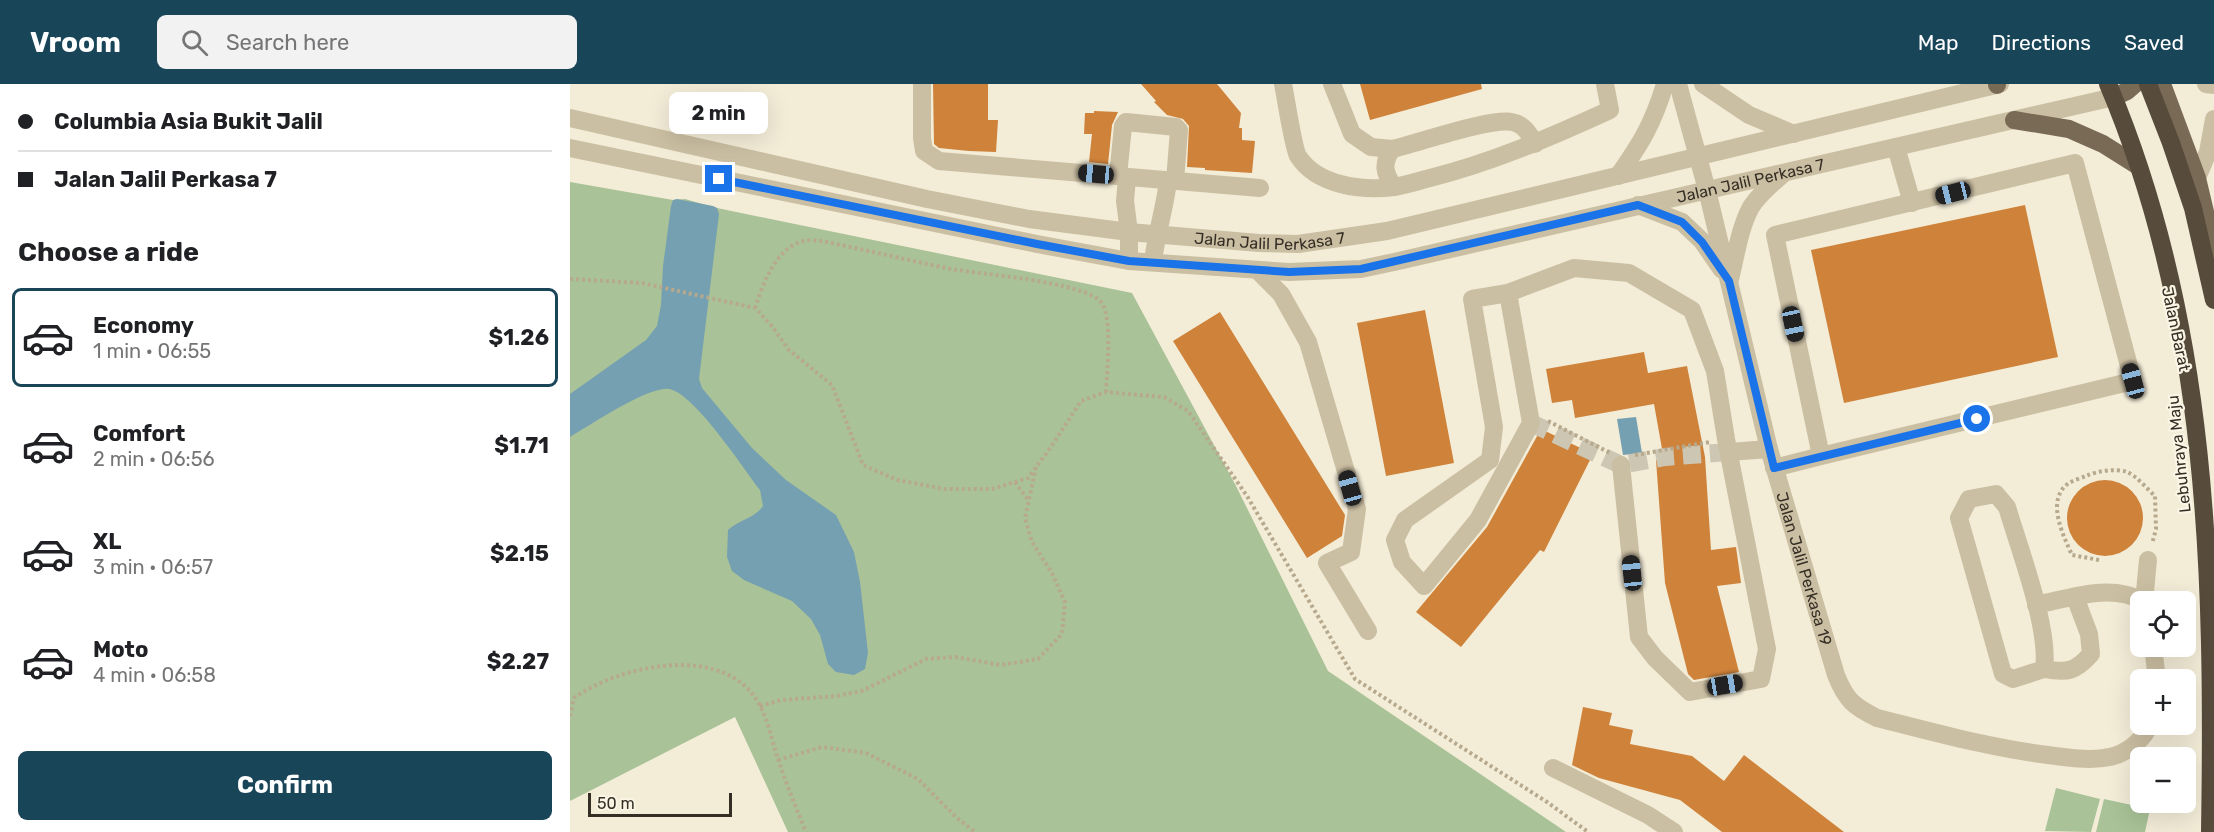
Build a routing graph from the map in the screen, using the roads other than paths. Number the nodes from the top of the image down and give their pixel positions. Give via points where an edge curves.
1 (922, 84) edge
2 (1283, 84) edge
3 (1332, 84) edge
4 (1605, 84) edge
5 (1665, 84) edge
6 (1678, 84) edge
7 (1703, 84) edge
8 (1998, 84) edge
9 (2135, 84) edge
10 (2148, 84) edge
11 (2162, 84) edge
12 (2206, 84) edge
13 (2214, 85) edge
14 (2111, 88) edge
15 (570, 118) edge
16 (2214, 119) edge
17 (2014, 120) junction
18 (1794, 134) junction
19 (1535, 144) junction
20 (1896, 147) junction
21 (570, 148) edge
22 (1392, 149) junction
23 (1698, 158) junction
24 (2138, 166) junction
25 (1784, 172) junction
26 (1618, 176) junction
27 (1123, 177) junction
28 (2197, 178) junction
29 (1171, 181) junction
30 (1394, 187) junction
31 (1260, 188) dead end
32 (1707, 190) junction
33 (1912, 203) junction
34 (1638, 205) junction
35 (1129, 232) junction
36 (1156, 234) junction
37 (2214, 250) edge
38 (1129, 261) junction
39 (1153, 262) junction
40 (1257, 270) junction
41 (1729, 281) junction
42 (1508, 292) junction
43 (2214, 300) edge
44 (1728, 446) junction
45 (1769, 449) junction
46 (1821, 456) junction
47 (1623, 459) road end
48 (1774, 468) junction
49 (2210, 522) edge
50 (2210, 556) edge
51 (2148, 560) road end
52 (2145, 591) edge
53 (2130, 594) edge
54 (2076, 597) junction
55 (2036, 605) junction
56 (1368, 631) dead end
57 (2044, 669) junction
58 (2142, 735) edge
59 (1553, 768) dead end
60 (1674, 832) edge
61 (2209, 832) edge

1 - 27 street via 924,151 939,160
2 - 30 street via 1298,155 1315,172 1333,182
3 - 22 street via 1352,135 1371,147
4 - 19 street via 1610,110
5 - 26 street via 1644,139
6 - 23 street, Jalan Jalil Perkasa 19
7 - 18 street via 1749,115
8 - 18 street, Jalan Jalil Perkasa 7
9 - 14 main road via 2127,91
10 - 43 highway via 2193,208
11 - 28 main road
12 - 13 street
14 - 17 street, Jalan Jalil Perkasa 7
14 - 24 main road, Jalan Barat
14 - 61 highway, Lebuhraya Maju, bridge via 2155,218 2185,350 2198,431 2210,573
15 - 35 street, Jalan Jalil Perkasa 7 via 950,203 1029,219
16 - 28 street via 2208,152
17 - 20 street, Jalan Jalil Perkasa 7
17 - 24 main road via 2069,129
18 - 23 street, Jalan Jalil Perkasa 7
19 - 22 street via 1527,130 1513,122 1489,124
19 - 30 street via 1462,170
20 - 25 street, Jalan Jalil Perkasa 7
20 - 33 street
21 - 38 street, Jalan Jalil Perkasa 7
22 - 30 street via 1384,168
23 - 26 street, Jalan Jalil Perkasa 7
23 - 32 street, Jalan Jalil Perkasa 19
24 - 49 main road, Jalan Barat via 2186,374
25 - 32 street, Jalan Jalil Perkasa 7
25 - 41 street via 1752,207 1742,229
26 - 36 street, Jalan Jalil Perkasa 7 via 1387,231 1298,244
27 - 29 street
27 - 29 street via 1126,122 1179,130
27 - 35 street
28 - 37 main road
29 - 31 street
29 - 36 street
32 - 34 street, Jalan Jalil Perkasa 7
32 - 41 street, Jalan Jalil Perkasa 19
33 - 46 street via 1774,235
33 - 46 street via 2075,163 2133,381
34 - 40 street, Jalan Jalil Perkasa 7 via 1361,269
34 - 41 street via 1682,222 1702,242
35 - 36 street, Jalan Jalil Perkasa 7
35 - 38 street
36 - 39 street
38 - 39 street, Jalan Jalil Perkasa 7
39 - 40 street, Jalan Jalil Perkasa 7
40 - 56 street via 1281,294 1308,342 1356,509 1351,552 1326,563
41 - 45 street, Jalan Jalil Perkasa 19
42 - 42 street via 1531,423 1478,520 1424,586 1402,562 1395,540 1405,520 1490,460 1494,427 1472,299
42 - 44 street via 1574,268 1629,273 1692,310 1715,371
44 - 45 street
44 - 47 street via 1767,649 1761,679 1690,692 1639,637
45 - 48 street, Jalan Jalil Perkasa 19
46 - 48 street
48 - 58 street, Jalan Jalil Perkasa 19 via 1836,675 1844,695 1857,708 1877,718 2011,751 2072,758 2117,754 2134,745
49 - 50 main road, Jalan Barat
50 - 61 main road, Jalan Barat
51 - 52 street
53 - 54 street via 2095,593
54 - 55 street
54 - 57 street via 2089,634 2091,654 2080,667 2062,673
55 - 57 street via 2046,656
55 - 57 street via 2007,507 1996,494 1969,499 1959,518 2003,674 2013,679
59 - 60 street

